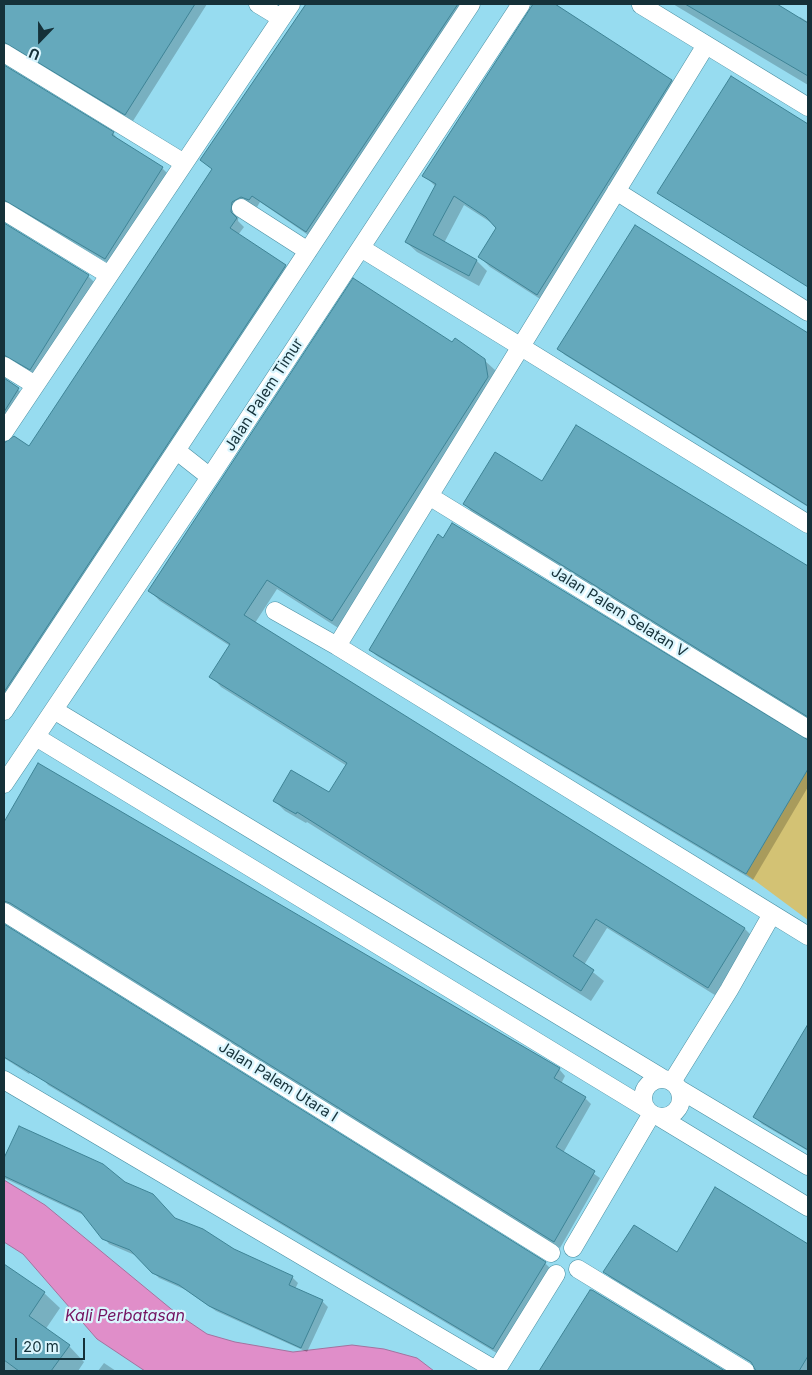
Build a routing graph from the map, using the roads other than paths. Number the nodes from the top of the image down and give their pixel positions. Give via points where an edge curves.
1 (258, 4) edge
2 (471, 4) edge
3 (521, 4) edge
4 (641, 5) dead end
5 (286, 11) edge
6 (706, 45) junction
7 (4, 53) edge
8 (808, 107) edge
9 (184, 163) junction
10 (616, 191) junction
11 (241, 208) dead end
12 (4, 211) edge
13 (361, 248) junction
14 (308, 252) junction
15 (109, 275) junction
16 (808, 312) edge
17 (520, 347) junction
18 (4, 366) edge
19 (35, 385) junction
20 (4, 432) edge
21 (177, 451) junction
22 (210, 477) junction
23 (429, 496) junction
24 (808, 524) edge
25 (275, 611) dead end
26 (337, 646) junction
27 (54, 710) junction
28 (4, 712) edge
29 (808, 729) edge
30 (36, 737) junction
31 (4, 784) edge
32 (4, 912) edge
33 (772, 914) junction
34 (808, 936) edge
35 (4, 1080) edge
36 (671, 1083) junction
37 (652, 1113) junction
38 (808, 1166) edge
39 (808, 1207) edge
40 (573, 1248) junction
41 (552, 1253) junction
42 (578, 1270) junction
43 (556, 1274) junction
44 (496, 1371) edge
45 (745, 1371) edge

1 - 5 street
2 - 14 street
3 - 13 street, Jalan Palem Timur
4 - 6 street
5 - 9 street
6 - 8 street
6 - 10 street
7 - 9 street
9 - 15 street
10 - 16 street
10 - 17 street
11 - 14 street
12 - 15 street
13 - 17 street
13 - 22 street, Jalan Palem Timur
14 - 21 street
15 - 19 street
17 - 23 street
17 - 24 street
18 - 19 street
19 - 20 street
21 - 22 street
21 - 28 street
22 - 27 street, Jalan Palem Timur
23 - 26 street
23 - 29 street, Jalan Palem Selatan V
25 - 26 street
26 - 33 street
27 - 30 street, Jalan Palem Timur
27 - 36 street
30 - 31 street, Jalan Palem Timur
30 - 37 street
32 - 41 street, Jalan Palem Utara I
33 - 34 street
33 - 36 street
35 - 44 street
36 - 37 street via 652,1081 645,1087 642,1097
36 - 37 street via 681,1099 678,1109 671,1116
36 - 38 street
37 - 39 street
37 - 40 street
40 - 41 street via 558,1247
40 - 42 street via 580,1262
41 - 43 street via 549,1260
42 - 43 street via 564,1277
42 - 45 street
43 - 44 street

